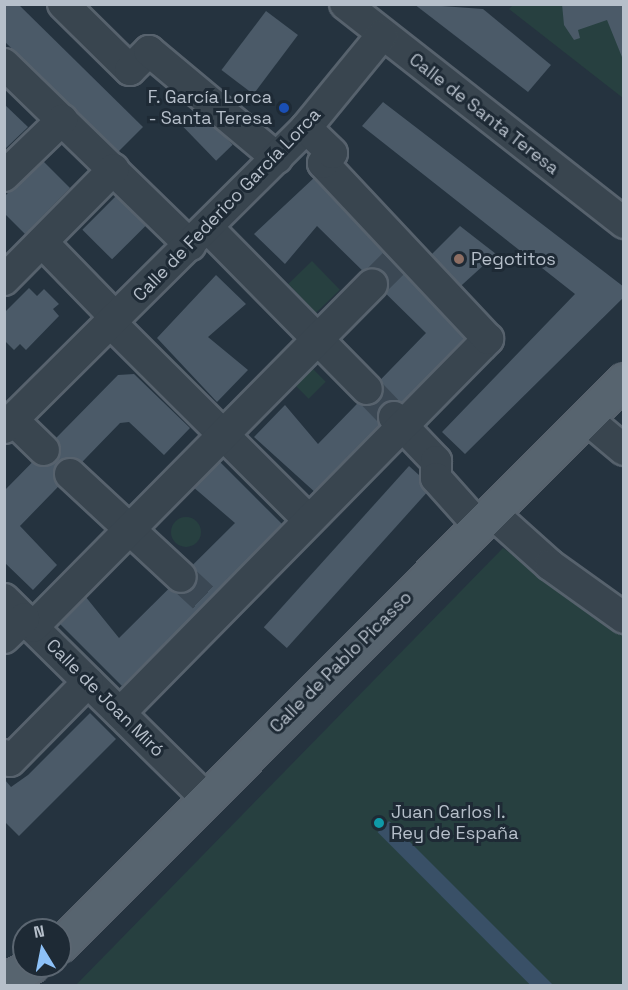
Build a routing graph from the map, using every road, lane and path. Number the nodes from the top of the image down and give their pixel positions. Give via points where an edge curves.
1 (63, 4) edge
2 (345, 4) edge
3 (382, 35) junction
4 (4, 64) edge
5 (62, 120) junction
6 (306, 128) junction
7 (277, 158) junction
8 (114, 169) junction
9 (4, 176) edge
10 (624, 223) edge
11 (199, 236) junction
12 (42, 242) junction
13 (4, 280) edge
14 (372, 285) tunnel mouth
15 (113, 320) junction
16 (318, 340) junction
17 (624, 380) edge
18 (367, 389) tunnel mouth
19 (587, 419) junction
20 (398, 421) junction
21 (9, 424) edge
22 (224, 435) junction
23 (44, 450) dead end
24 (624, 450) edge
25 (70, 474) dead end
26 (484, 519) junction
27 (309, 520) junction
28 (129, 530) junction
29 (181, 577) tunnel mouth
30 (624, 618) edge
31 (16, 621) edge
32 (88, 682) junction
33 (120, 713) junction
34 (4, 755) edge
35 (206, 798) junction
36 (72, 933) edge

1 - 7 street via 130,70 150,51
2 - 3 street, Calle de Santa Teresa
3 - 6 street, Calle de Federico García Lorca
3 - 10 street, Calle de Santa Teresa
4 - 5 street
5 - 8 street
5 - 9 street
6 - 7 street, Calle de Federico García Lorca
6 - 20 street via 332,153 323,163 403,254 488,339
7 - 11 street, Calle de Federico García Lorca
8 - 11 street
8 - 12 street
11 - 15 street, Calle de Federico García Lorca
11 - 16 street
12 - 13 street
12 - 15 street
14 - 16 street
15 - 21 street, Calle de Federico García Lorca
15 - 22 street
16 - 18 street
16 - 22 street
17 - 19 main road, Calle de Pablo Picasso
19 - 24 street
19 - 26 main road, Calle de Pablo Picasso
20 - 26 street via 436,461 435,478
20 - 27 street
21 - 23 street
22 - 27 street
22 - 28 street
25 - 28 street
26 - 30 street
26 - 35 main road, Calle de Pablo Picasso
27 - 33 street via 213,607
28 - 29 street
28 - 31 street
31 - 32 street, Calle de Joan Miró
32 - 33 street, Calle de Joan Miró
32 - 34 street via 10,761
33 - 35 street, Calle de Joan Miró
35 - 36 main road, Calle de Pablo Picasso

